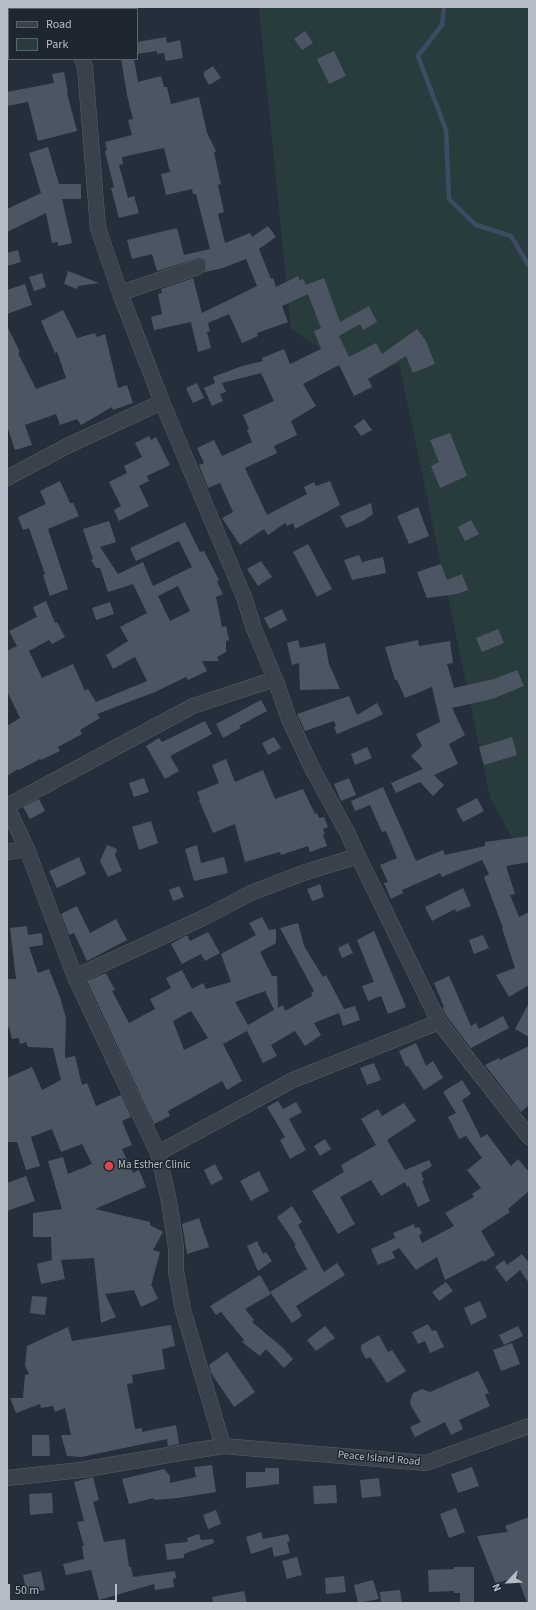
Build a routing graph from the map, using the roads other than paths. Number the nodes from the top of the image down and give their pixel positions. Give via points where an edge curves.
1 (82, 60) edge
2 (198, 267) dead end
3 (120, 293) junction
4 (162, 402) junction
5 (7, 478) edge
6 (276, 679) junction
7 (7, 806) edge
8 (27, 849) junction
9 (7, 852) edge
10 (358, 856) junction
11 (75, 977) junction
12 (439, 1022) junction
13 (529, 1137) edge
14 (158, 1153) junction
15 (529, 1426) edge
16 (223, 1446) junction
17 (7, 1478) edge

1 - 3 street via 98,228
2 - 3 street
3 - 4 street
4 - 5 street via 67,446
4 - 6 street
6 - 7 street via 194,706
6 - 10 street via 289,719
7 - 8 street
8 - 9 street
8 - 11 street
10 - 11 street via 251,893
10 - 12 street
11 - 14 street
12 - 13 street
12 - 14 street via 292,1080
14 - 16 street via 169,1201 183,1310
15 - 16 street, Peace Island Road via 426,1463
16 - 17 street, Peace Island Road via 81,1470

